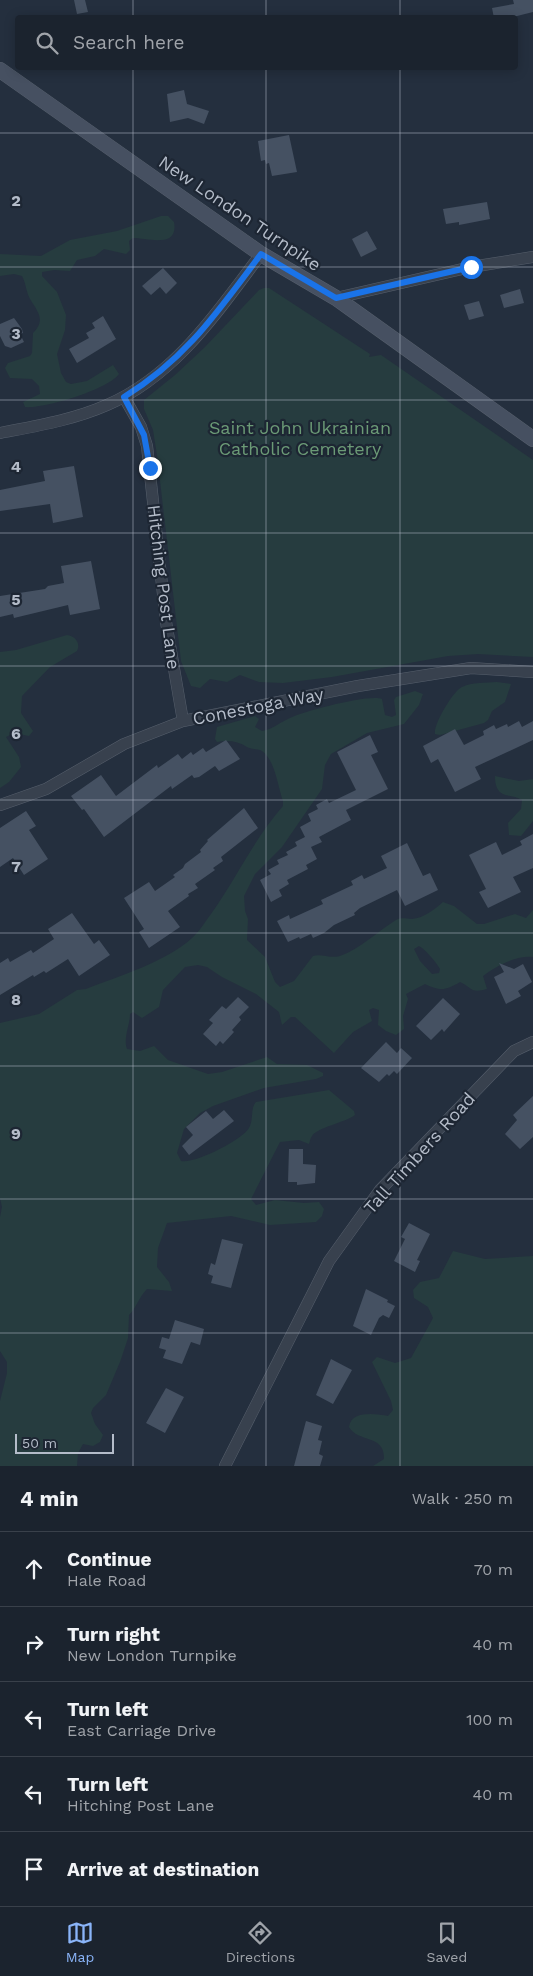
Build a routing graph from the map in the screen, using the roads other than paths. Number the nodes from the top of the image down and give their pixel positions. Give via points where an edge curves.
1 (0, 70) edge
2 (261, 254) junction
3 (533, 257) edge
4 (336, 298) junction
5 (124, 397) junction
6 (0, 433) edge
7 (533, 439) edge
8 (533, 672) edge
9 (183, 721) junction
10 (0, 805) edge
11 (533, 1042) edge
12 (225, 1466) edge

1 - 2 street, New London Turnpike
2 - 4 street, New London Turnpike
2 - 5 street via 185,351
3 - 4 street via 471,267
4 - 7 street, New London Turnpike
5 - 6 street via 90,412 49,424
5 - 9 street, Hitching Post Lane via 141,427 147,446 166,622
8 - 9 street, Conestoga Way via 471,668 358,686
9 - 10 street, Conestoga Way via 124,744 46,789
11 - 12 street, Tall Timbers Road via 514,1051 380,1190 329,1261

